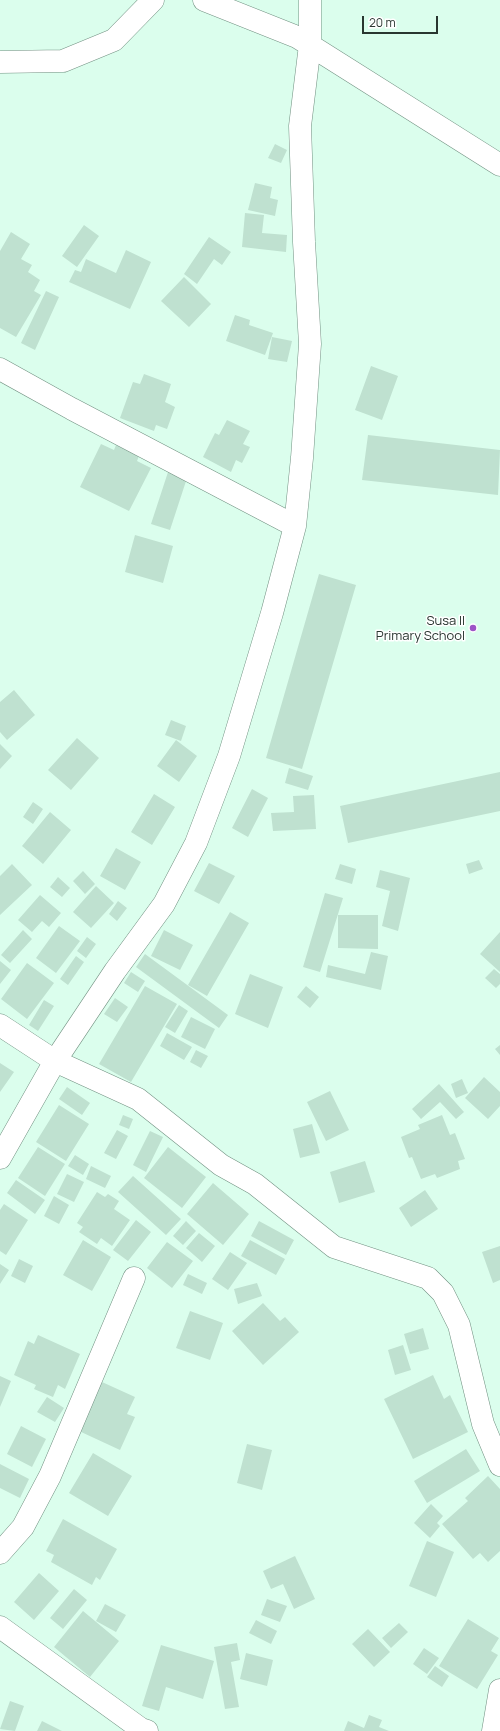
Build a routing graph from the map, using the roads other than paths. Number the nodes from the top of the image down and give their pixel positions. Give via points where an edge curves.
1 (153, 0) edge
2 (204, 0) edge
3 (310, 0) edge
4 (310, 45) junction
5 (0, 62) edge
6 (500, 165) edge
7 (0, 368) edge
8 (295, 526) junction
9 (0, 1025) edge
10 (55, 1061) junction
11 (0, 1158) edge
12 (134, 1278) dead end
13 (500, 1465) edge
14 (0, 1553) edge
15 (0, 1627) edge
16 (500, 1690) edge
17 (147, 1731) edge
18 (493, 1731) edge

1 - 5 street via 114,40 63,61
2 - 4 street via 298,37
3 - 4 street
4 - 6 street
4 - 8 street via 300,126 310,344
7 - 8 street via 72,410
8 - 10 street via 229,756 196,843 164,904 115,971
9 - 10 street
10 - 11 street
10 - 13 street via 138,1098 221,1165 255,1184 334,1247 428,1278 443,1293 459,1325 483,1424
12 - 14 street via 50,1476 23,1527
15 - 17 street
16 - 18 street

